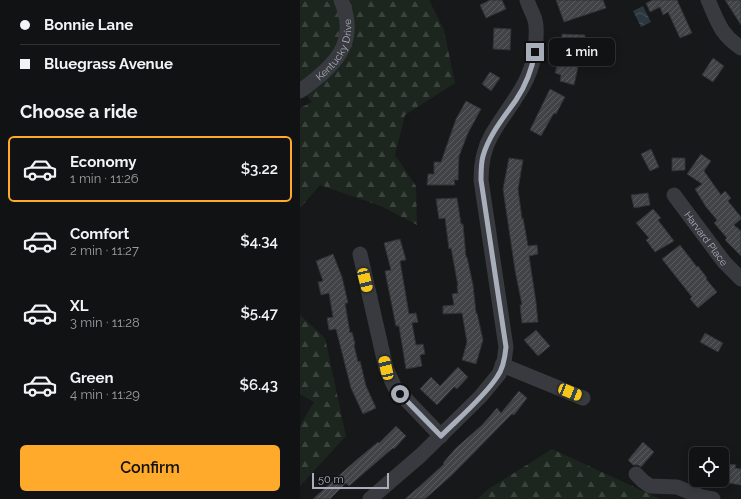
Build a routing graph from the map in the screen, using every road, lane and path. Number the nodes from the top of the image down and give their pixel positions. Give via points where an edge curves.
1 (341, 0) edge
2 (527, 0) edge
3 (708, 0) edge
4 (741, 48) edge
5 (300, 91) edge
6 (674, 195) dead end
7 (360, 254) dead end
8 (741, 279) edge
9 (502, 365) junction
10 (583, 398) dead end
11 (441, 436) junction
12 (636, 474) dead end
13 (370, 499) edge
14 (713, 499) edge

1 - 5 street, Kentucky Drive via 348,32 343,48 336,60
2 - 9 street via 536,28 533,62 516,99 491,136 481,165 481,180 506,347
3 - 4 street via 726,36
6 - 8 street, Harvard Place via 724,262
7 - 11 street via 390,379 400,394
9 - 10 street
9 - 11 street via 497,378
11 - 13 street
12 - 14 street via 650,486 677,487

